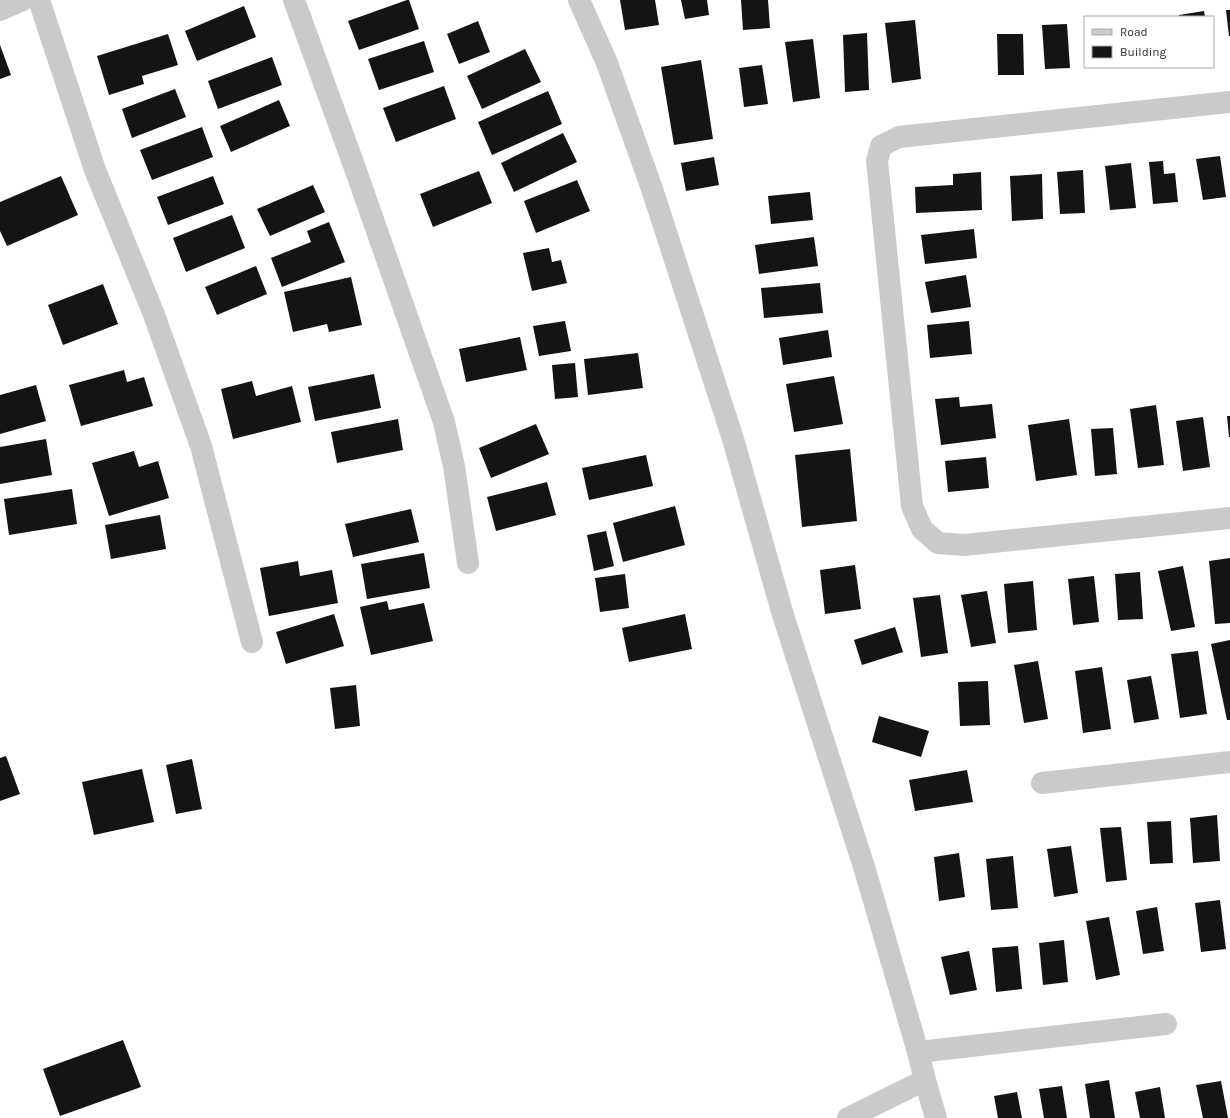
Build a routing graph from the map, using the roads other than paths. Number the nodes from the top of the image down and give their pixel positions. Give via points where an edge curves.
1 (22, 0) edge
2 (39, 0) edge
3 (294, 0) edge
4 (579, 0) edge
5 (0, 10) edge
6 (1230, 102) edge
7 (1230, 518) edge
8 (468, 563) dead end
9 (252, 642) dead end
10 (1230, 762) edge
11 (1042, 783) dead end
12 (1166, 1024) dead end
13 (918, 1052) junction
14 (925, 1080) junction
15 (848, 1118) edge
16 (936, 1118) edge

1 - 5 street
2 - 9 street via 95,170 154,312 201,446
3 - 8 street via 444,422 454,466
4 - 13 street via 607,64 652,189 730,431 783,615 865,870
6 - 7 street via 899,137 882,146 877,161 912,506 922,529 938,543 964,545
10 - 11 street
12 - 13 street
13 - 14 street
14 - 15 street
14 - 16 street

